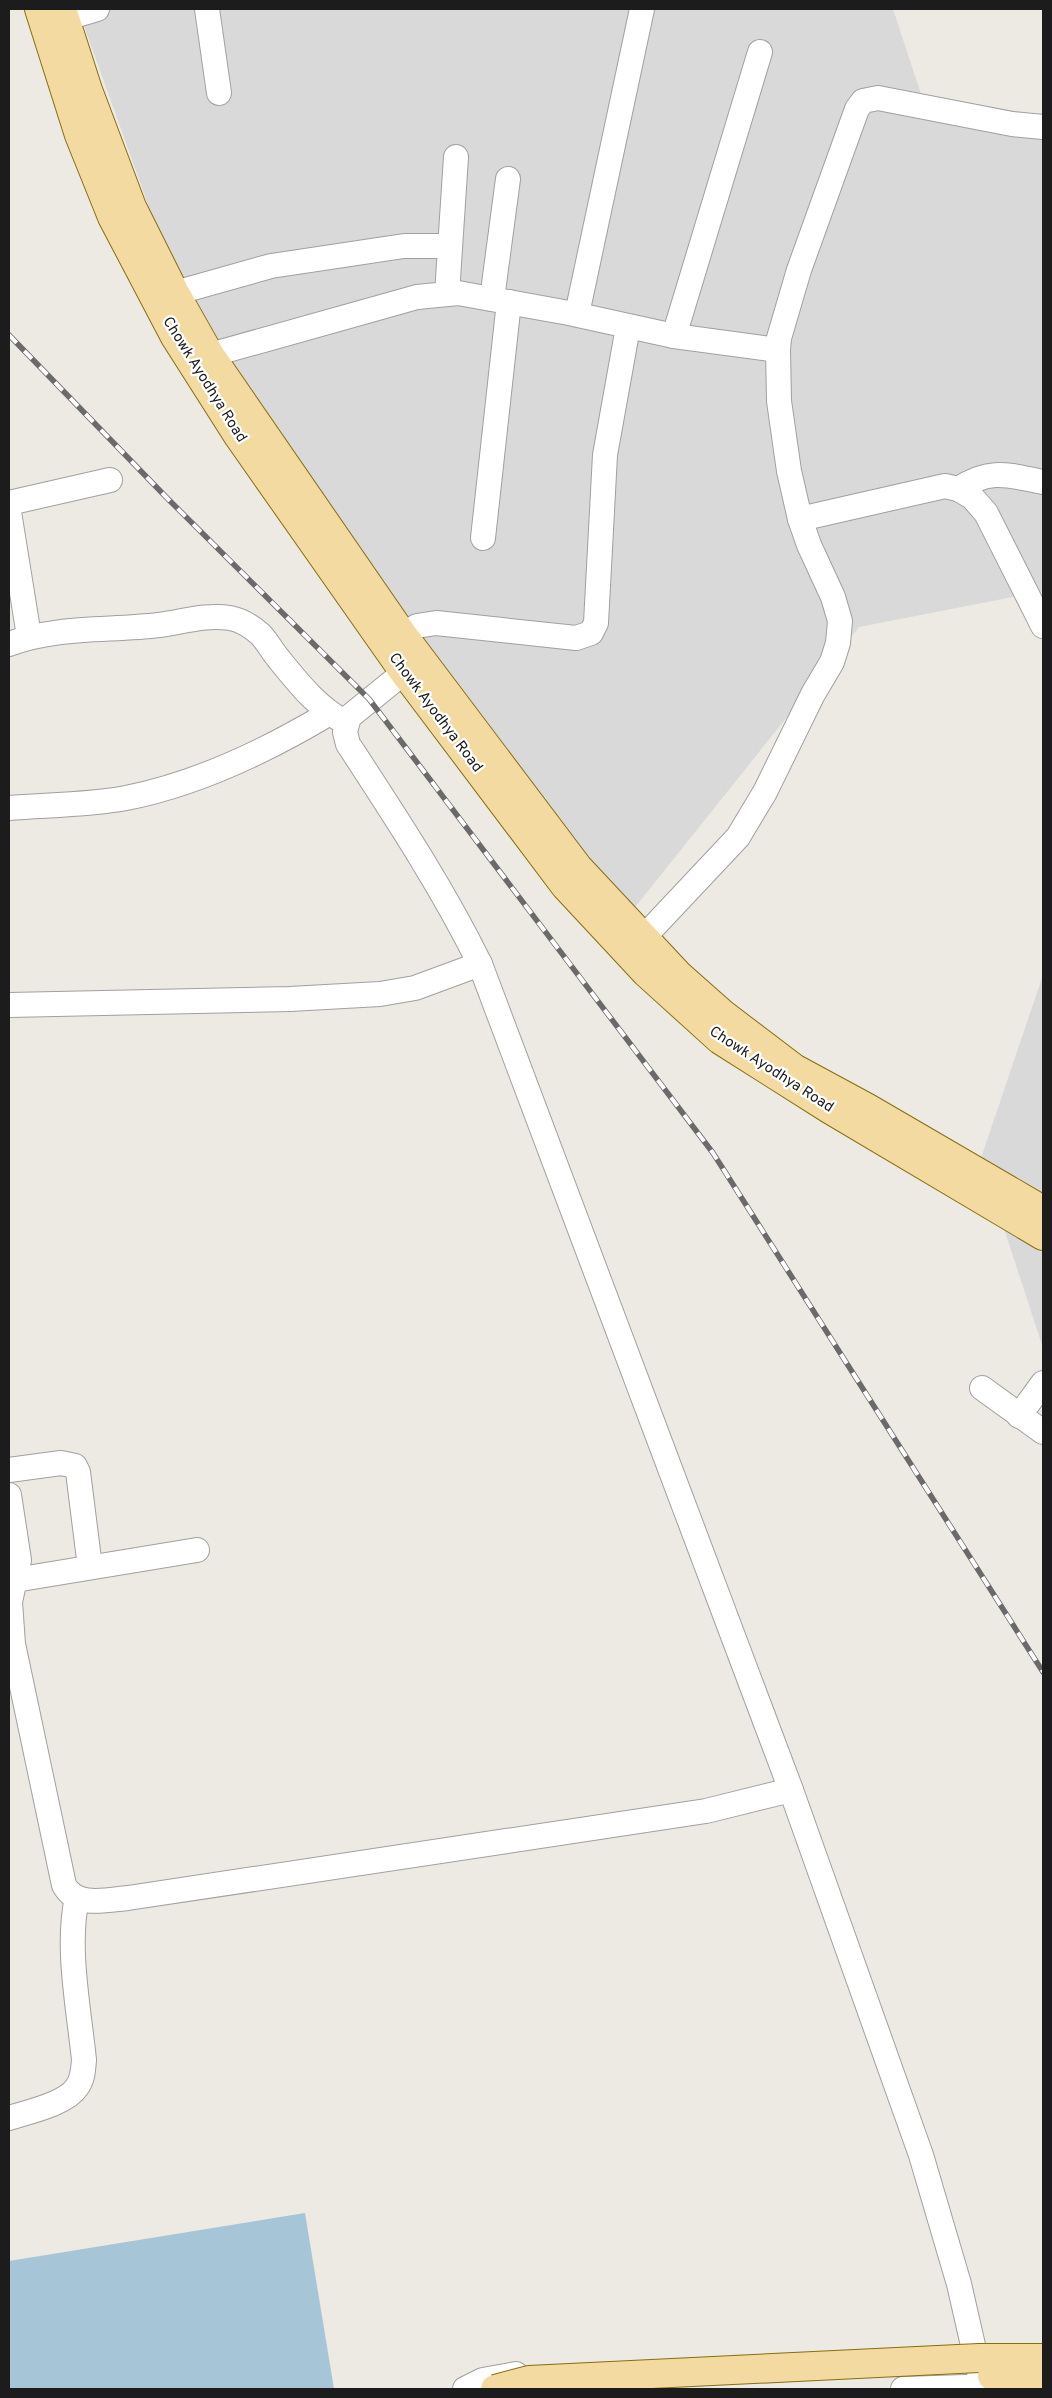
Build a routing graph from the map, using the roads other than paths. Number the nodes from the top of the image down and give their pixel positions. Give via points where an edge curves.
1 (97, 9) edge
2 (207, 9) edge
3 (642, 9) edge
4 (52, 15) edge
5 (760, 52) dead end
6 (220, 93) dead end
7 (1043, 127) edge
8 (456, 157) dead end
9 (508, 179) dead end
10 (450, 246) junction
11 (175, 293) junction
12 (447, 294) junction
13 (500, 300) junction
14 (577, 314) junction
15 (628, 327) junction
16 (674, 336) junction
17 (778, 350) junction
18 (210, 355) junction
19 (110, 480) dead end
20 (1043, 482) edge
21 (958, 489) junction
22 (9, 502) edge
23 (9, 512) edge
24 (800, 519) junction
25 (483, 538) dead end
26 (1035, 591) edge
27 (1043, 626) edge
28 (403, 635) junction
29 (19, 640) edge
30 (412, 665) junction
31 (337, 718) junction
32 (9, 808) edge
33 (643, 938) junction
34 (480, 964) junction
35 (9, 1005) edge
36 (1043, 1210) edge
37 (1043, 1236) edge
38 (1043, 1383) edge
39 (982, 1388) dead end
40 (1019, 1416) junction
41 (1043, 1432) edge
42 (9, 1470) edge
43 (9, 1495) edge
44 (197, 1550) dead end
45 (90, 1567) junction
46 (15, 1580) junction
47 (791, 1790) junction
48 (78, 1898) junction
49 (9, 2118) edge
50 (1043, 2347) edge
51 (974, 2348) junction
52 (1043, 2358) edge
53 (1043, 2378) edge
54 (1043, 2387) edge
55 (982, 2388) edge
56 (465, 2389) edge
57 (495, 2389) edge
58 (660, 2389) edge
59 (903, 2389) edge

1 - 4 street
2 - 6 street
3 - 14 street
4 - 11 main road, Chowk Ayodhya Road via 88,90 132,207
4 - 30 main road, Chowk Ayodhya Road via 79,135 112,217 175,337 238,436
5 - 16 street
7 - 17 street via 878,98 863,101 857,109 799,270
8 - 10 street
9 - 13 street
10 - 11 street via 404,246 270,266
10 - 12 street
11 - 18 main road, Chowk Ayodhya Road
12 - 13 street
12 - 18 street via 417,297
13 - 14 street
13 - 25 street
14 - 15 street
15 - 16 street
15 - 28 street via 605,455 596,623 592,633 576,638 436,623 417,626
16 - 17 street
17 - 24 street via 779,401
18 - 28 main road, Chowk Ayodhya Road
19 - 22 street
20 - 21 street via 1000,474 987,475
21 - 24 street via 945,486
21 - 26 street via 972,497 986,513
23 - 29 street
24 - 33 street via 840,621 832,662 738,837
26 - 27 street
28 - 30 main road, Chowk Ayodhya Road
29 - 31 street via 51,632 231,618 260,635 305,693
30 - 31 street via 350,716
30 - 33 main road, Chowk Ayodhya Road via 578,867
30 - 37 main road, Chowk Ayodhya Road via 566,886 646,974 720,1040
31 - 32 street via 299,731 192,780 125,798
31 - 34 street via 348,744 452,908
33 - 36 main road, Chowk Ayodhya Road via 723,1014 794,1068
34 - 35 street via 415,988 380,994
34 - 47 street
38 - 40 street
39 - 40 street
40 - 41 street
42 - 45 street via 61,1463 75,1466
43 - 46 street via 19,1560
44 - 45 street
45 - 46 street
46 - 48 street via 10,1615 13,1644 64,1885 69,1894
47 - 48 street via 706,1812 128,1898 89,1901
47 - 51 street via 921,2155
48 - 49 street via 72,1940 84,2060 82,2077 78,2087 67,2098
50 - 51 street
51 - 55 street
51 - 56 street via 543,2369 483,2380
52 - 57 main road, bridge via 979,2358 529,2380
53 - 58 main road, bridge via 981,2376
54 - 55 street
55 - 59 street

